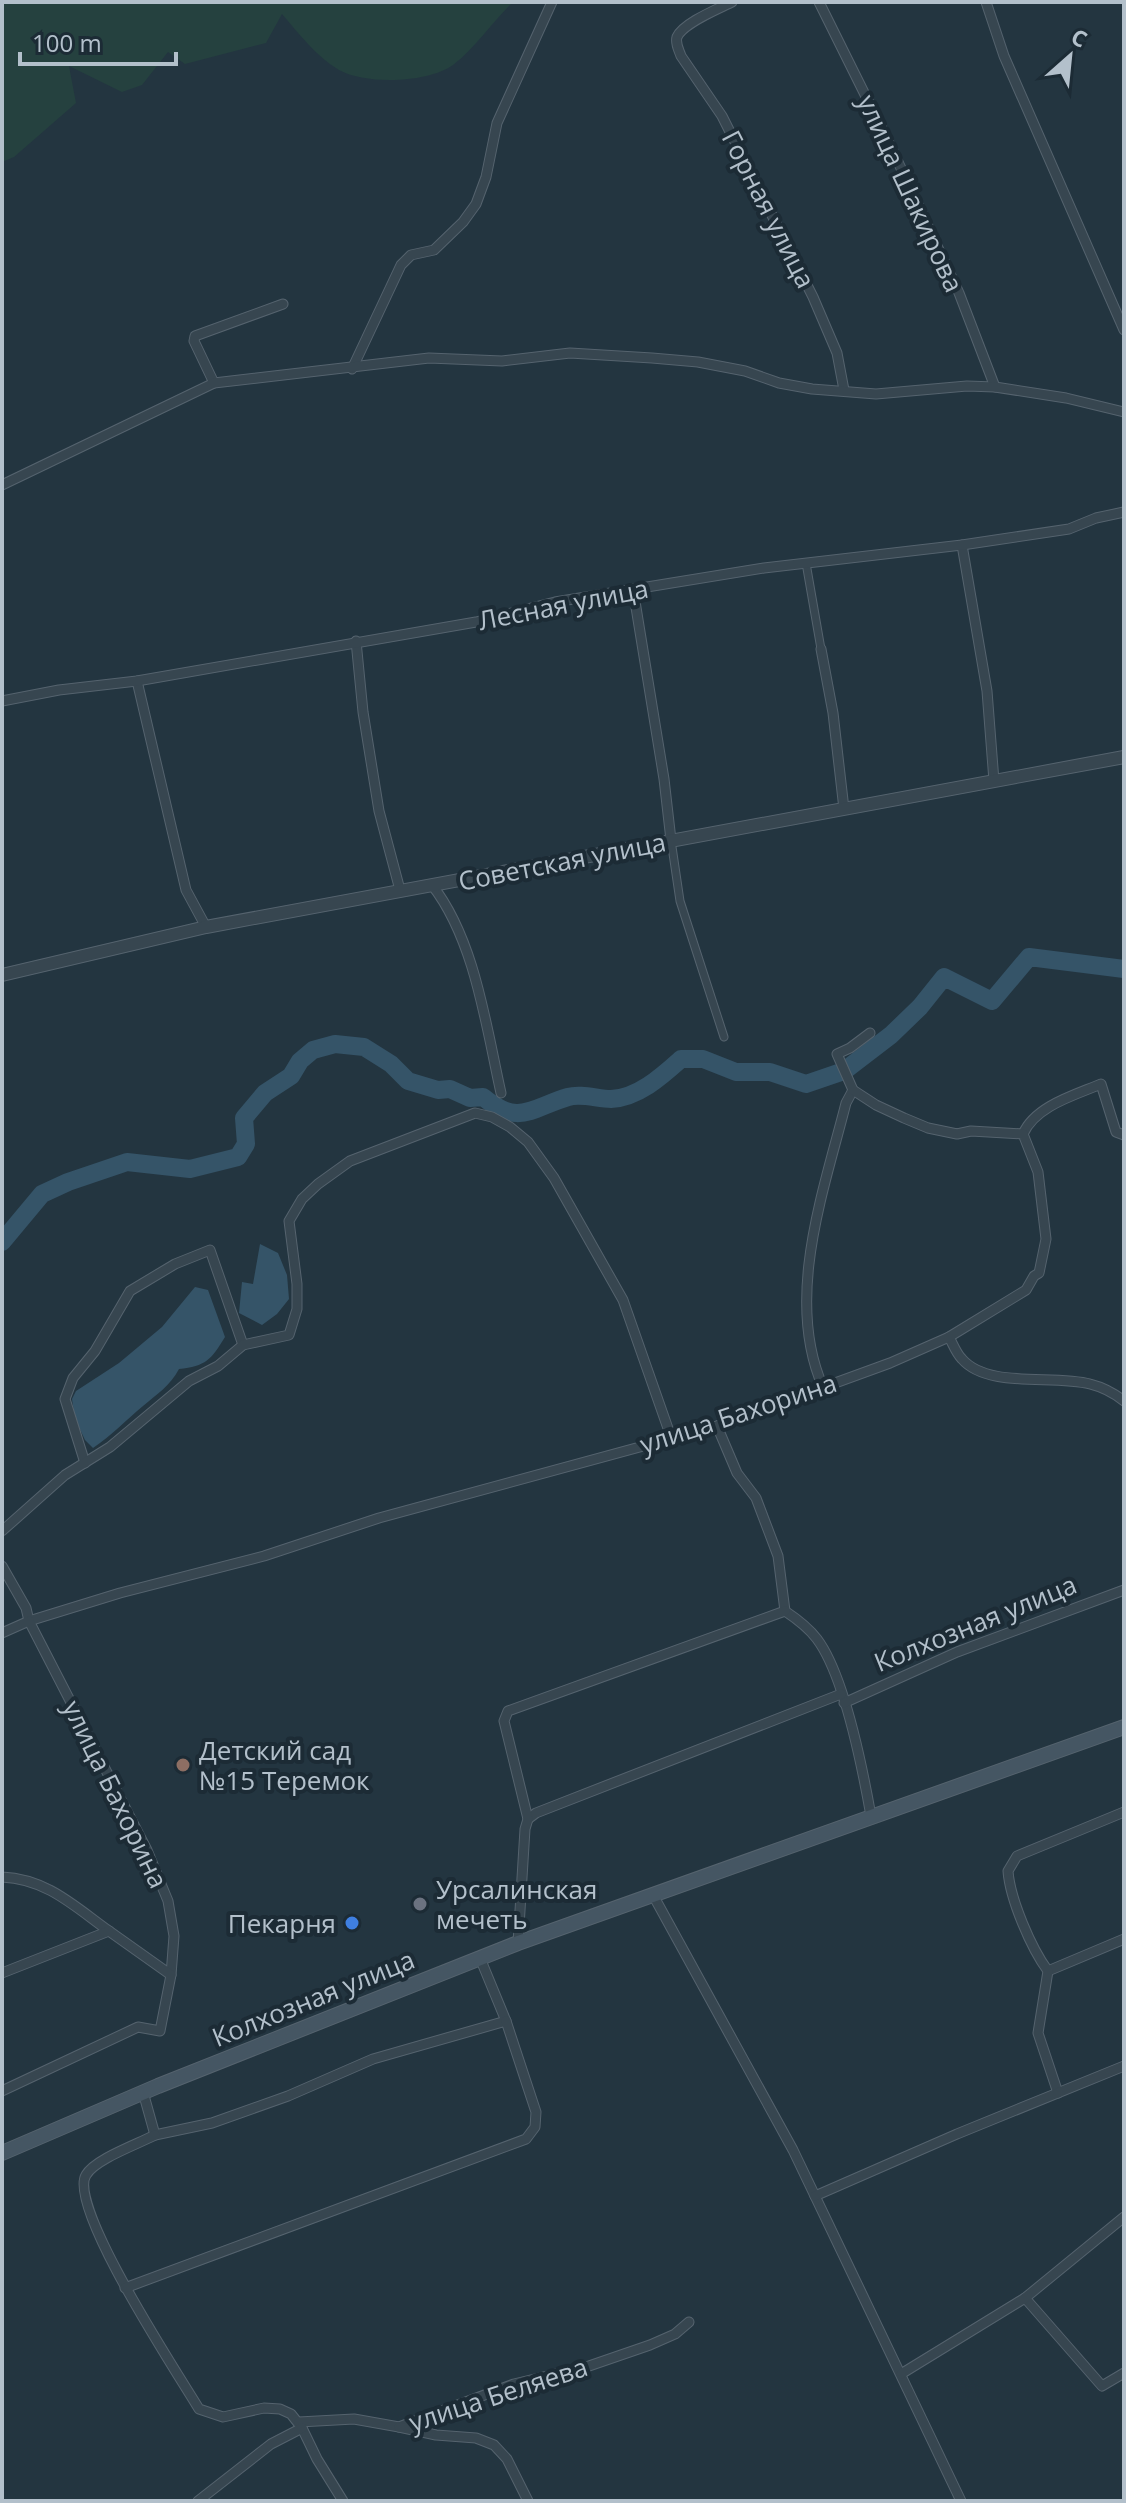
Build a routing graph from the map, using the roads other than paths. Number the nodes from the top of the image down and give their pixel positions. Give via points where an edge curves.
1 (552, 2) edge
2 (732, 2) edge
3 (819, 2) edge
4 (986, 2) edge
5 (283, 304) dead end
6 (1124, 330) edge
7 (352, 369) junction
8 (214, 383) junction
9 (995, 387) junction
10 (844, 390) junction
11 (1124, 412) edge
12 (2, 485) edge
13 (1124, 512) edge
14 (962, 545) junction
15 (806, 563) junction
16 (633, 589) junction
17 (356, 641) junction
18 (821, 649) joint
19 (137, 681) junction
20 (2, 701) edge
21 (1124, 757) edge
22 (994, 781) junction
23 (844, 809) junction
24 (671, 840) junction
25 (432, 885) junction
26 (400, 890) junction
27 (206, 927) junction
28 (2, 975) edge
29 (870, 1033) dead end
30 (724, 1037) dead end
31 (853, 1090) junction
32 (501, 1093) dead end
33 (1023, 1134) junction
34 (1124, 1135) edge
35 (949, 1337) junction
36 (243, 1345) junction
37 (823, 1387) junction
38 (1124, 1401) edge
39 (717, 1426) junction
40 (671, 1437) junction
41 (85, 1463) junction
42 (2, 1531) edge
43 (2, 1566) edge
44 (1124, 1590) edge
45 (785, 1611) junction
46 (29, 1621) junction
47 (2, 1633) edge
48 (842, 1698) junction
49 (1124, 1727) edge
50 (1124, 1812) edge
51 (871, 1816) junction
52 (528, 1819) junction
53 (2, 1877) edge
54 (653, 1895) junction
55 (109, 1931) junction
56 (1124, 1939) edge
57 (518, 1943) junction
58 (480, 1958) junction
59 (1048, 1971) junction
60 (2, 1973) edge
61 (171, 1975) junction
62 (506, 2021) junction
63 (1124, 2066) edge
64 (2, 2091) edge
65 (143, 2092) junction
66 (1058, 2093) junction
67 (155, 2135) junction
68 (2, 2153) edge
69 (815, 2196) junction
70 (1124, 2217) edge
71 (125, 2288) junction
72 (1025, 2298) junction
73 (689, 2322) dead end
74 (1124, 2373) edge
75 (901, 2374) junction
76 (300, 2425) junction
77 (399, 2427) junction
78 (198, 2501) edge
79 (343, 2501) edge
80 (528, 2501) edge
81 (961, 2501) edge

1 - 7 street via 497,123 476,204 434,250 411,255 401,265
2 - 10 street, Горная улица via 686,27 677,36 677,45 722,116 813,297 837,353
3 - 9 street, улица Шакирова via 959,293
4 - 6 street via 1004,56
5 - 8 street via 195,336
7 - 8 street
7 - 10 street via 429,358 502,361 570,353 698,362 779,383
8 - 12 street
9 - 10 street via 876,394
9 - 11 street
13 - 14 street, Лесная улица via 1069,529
14 - 15 street, Лесная улица
14 - 22 street via 987,691
15 - 16 street, Лесная улица
15 - 18 street
16 - 17 street, Лесная улица
16 - 24 street
17 - 19 street, Лесная улица
17 - 26 street via 379,811
18 - 23 street
19 - 20 street, Лесная улица
19 - 27 street via 186,890
21 - 22 street, Советская улица
22 - 23 street, Советская улица
23 - 24 street, Советская улица
24 - 25 street, Советская улица
24 - 30 street via 680,901
25 - 26 street, Советская улица
25 - 32 street via 448,906 464,946
26 - 27 street, Советская улица
27 - 28 street, Советская улица
29 - 31 street via 837,1054
31 - 33 street via 928,1128 957,1134
31 - 37 street via 813,1234 807,1314
33 - 34 street via 1044,1112 1101,1084 1116,1132
33 - 35 street, улица Бахорина via 1038,1172 1046,1239 1039,1273 1026,1290
35 - 37 street, улица Бахорина
35 - 38 street via 962,1360 982,1372 1091,1384
36 - 40 street via 289,1335 295,1322 297,1284 289,1221 302,1199 350,1161 475,1113 501,1122 528,1142 554,1178 623,1300
36 - 41 street
36 - 41 street via 210,1250 130,1291 67,1389 66,1409
37 - 39 street, улица Бахорина
39 - 40 street, улица Бахорина
39 - 45 street via 737,1473 756,1498 778,1556
40 - 46 street, улица Бахорина
41 - 42 street
43 - 46 street
44 - 48 street, Колхозная улица
45 - 48 street via 819,1641
45 - 52 street via 508,1711 504,1721
46 - 47 street, улица Бахорина
46 - 61 street, улица Бахорина via 163,1888 174,1936
48 - 51 street
48 - 52 street, Колхозная улица
49 - 51 main road, Колхозная улица
50 - 59 street via 1031,1849 1009,1865 1011,1890
51 - 54 main road, Колхозная улица
52 - 57 street
53 - 55 street via 25,1878 52,1890
54 - 57 main road, Колхозная улица
54 - 69 street
55 - 60 street
55 - 61 street
56 - 59 street
57 - 58 main road, Колхозная улица
58 - 62 street
58 - 65 main road, Колхозная улица
59 - 66 street via 1038,2033
61 - 64 street, улица Бахорина via 160,2031 138,2027
62 - 67 street via 373,2059 212,2123
62 - 71 street via 536,2112 535,2127 526,2139
63 - 66 street
65 - 67 street
65 - 68 main road, Колхозная улица
66 - 69 street
67 - 71 street via 93,2166 84,2176 83,2192
69 - 75 street
70 - 72 street
71 - 76 street via 199,2409 223,2417 280,2409
72 - 74 street via 1102,2386
72 - 75 street
73 - 77 street, улица Беляева via 650,2345 514,2384
75 - 81 street
76 - 77 street, улица Беляева via 354,2419
76 - 78 street, улица Беляева
76 - 79 street
77 - 80 street via 494,2445

